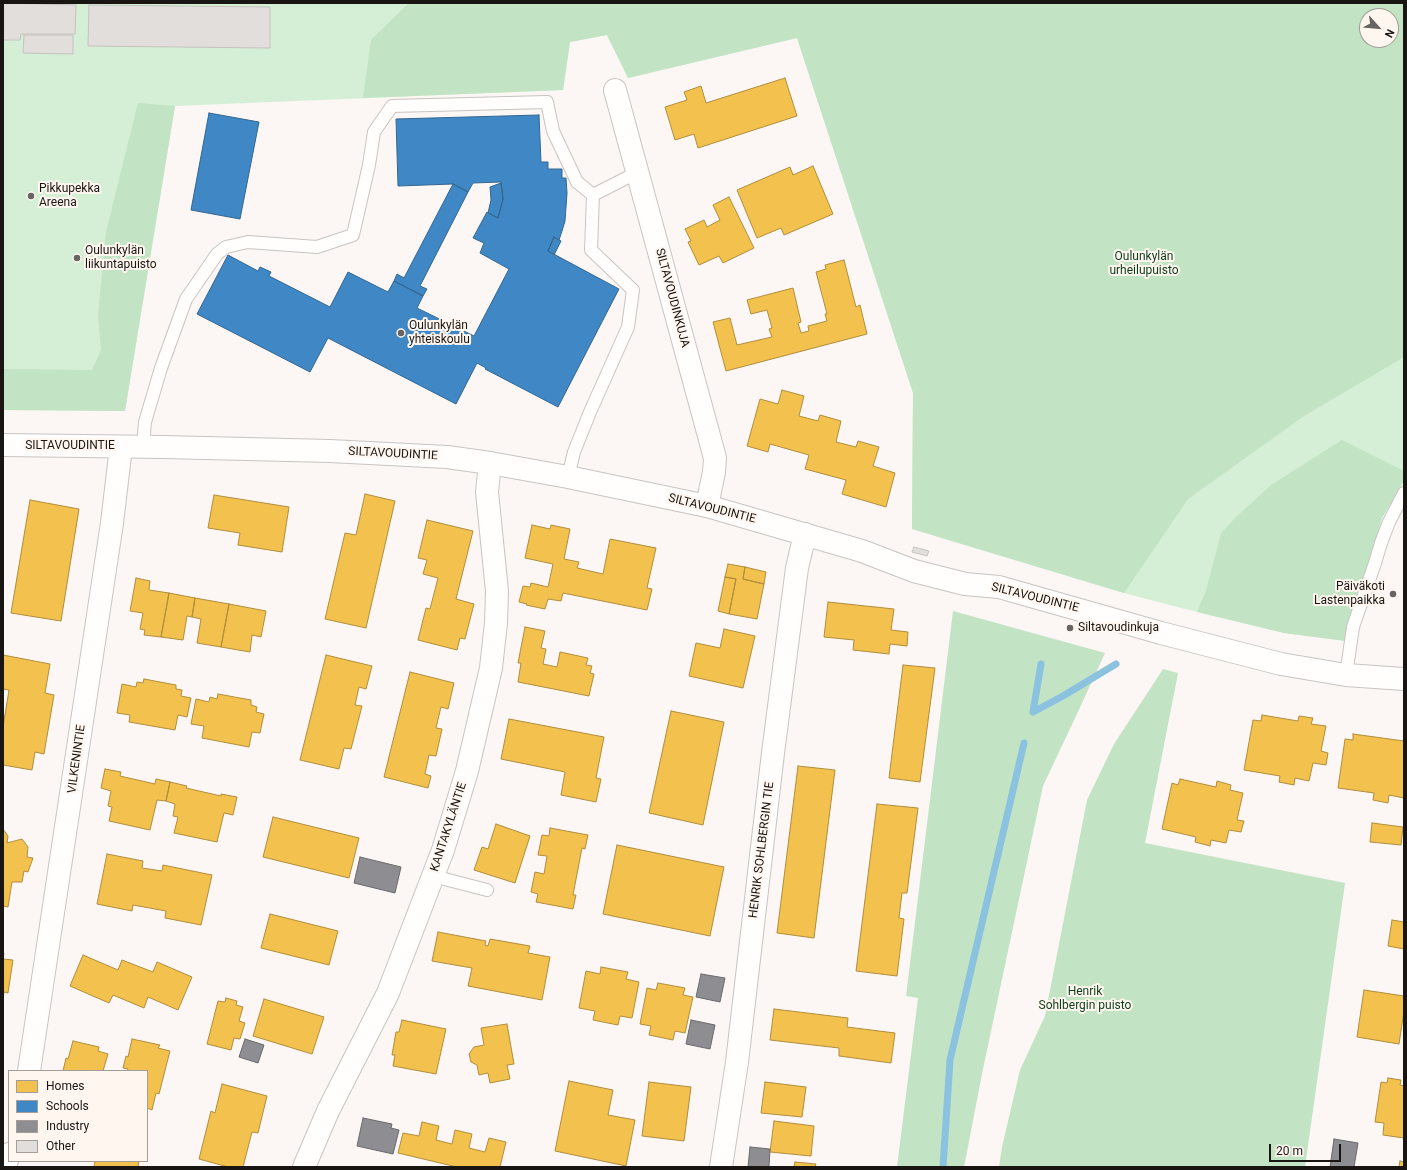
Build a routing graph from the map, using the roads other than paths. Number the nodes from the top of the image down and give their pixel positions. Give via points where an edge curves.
1 (615, 90) dead end
2 (638, 172) junction
3 (593, 195) junction
4 (3, 446) edge
5 (121, 447) junction
6 (143, 447) junction
7 (490, 463) junction
8 (568, 477) junction
9 (1404, 493) edge
10 (706, 506) junction
11 (805, 534) junction
12 (1346, 675) junction
13 (1404, 679) edge
14 (433, 876) junction
15 (487, 890) dead end
16 (29, 1070) edge
17 (8, 1157) edge
18 (5, 1167) edge
19 (304, 1167) edge
20 (721, 1167) edge

1 - 2 street, SILTAVOUDINKUJA
2 - 3 lane
2 - 10 street, SILTAVOUDINKUJA via 715,458
3 - 6 lane via 577,182 553,131 547,102 392,106 374,132 353,235 316,247 248,242 226,247 217,254 186,299 145,422
3 - 8 lane via 590,250 633,290 628,327 576,445
4 - 5 street, SILTAVOUDINTIE
5 - 6 street, SILTAVOUDINTIE
5 - 16 street, VILKENINTIE via 112,523
6 - 7 street, SILTAVOUDINTIE via 405,454
7 - 8 street, SILTAVOUDINTIE
7 - 14 street, KANTAKYLÄNTIE via 487,492 497,591 491,668 467,771
8 - 10 street, SILTAVOUDINTIE
9 - 12 lane via 1386,529 1353,627
10 - 11 street, SILTAVOUDINTIE
11 - 12 street, SILTAVOUDINTIE via 862,551 914,571 965,584 999,587 1266,660
11 - 20 street, HENRIK SOHLBERGIN TIE via 797,568 737,1062
12 - 13 street, SILTAVOUDINTIE
14 - 15 lane
14 - 19 street, KANTAKYLÄNTIE via 388,993 328,1111
17 - 18 street

